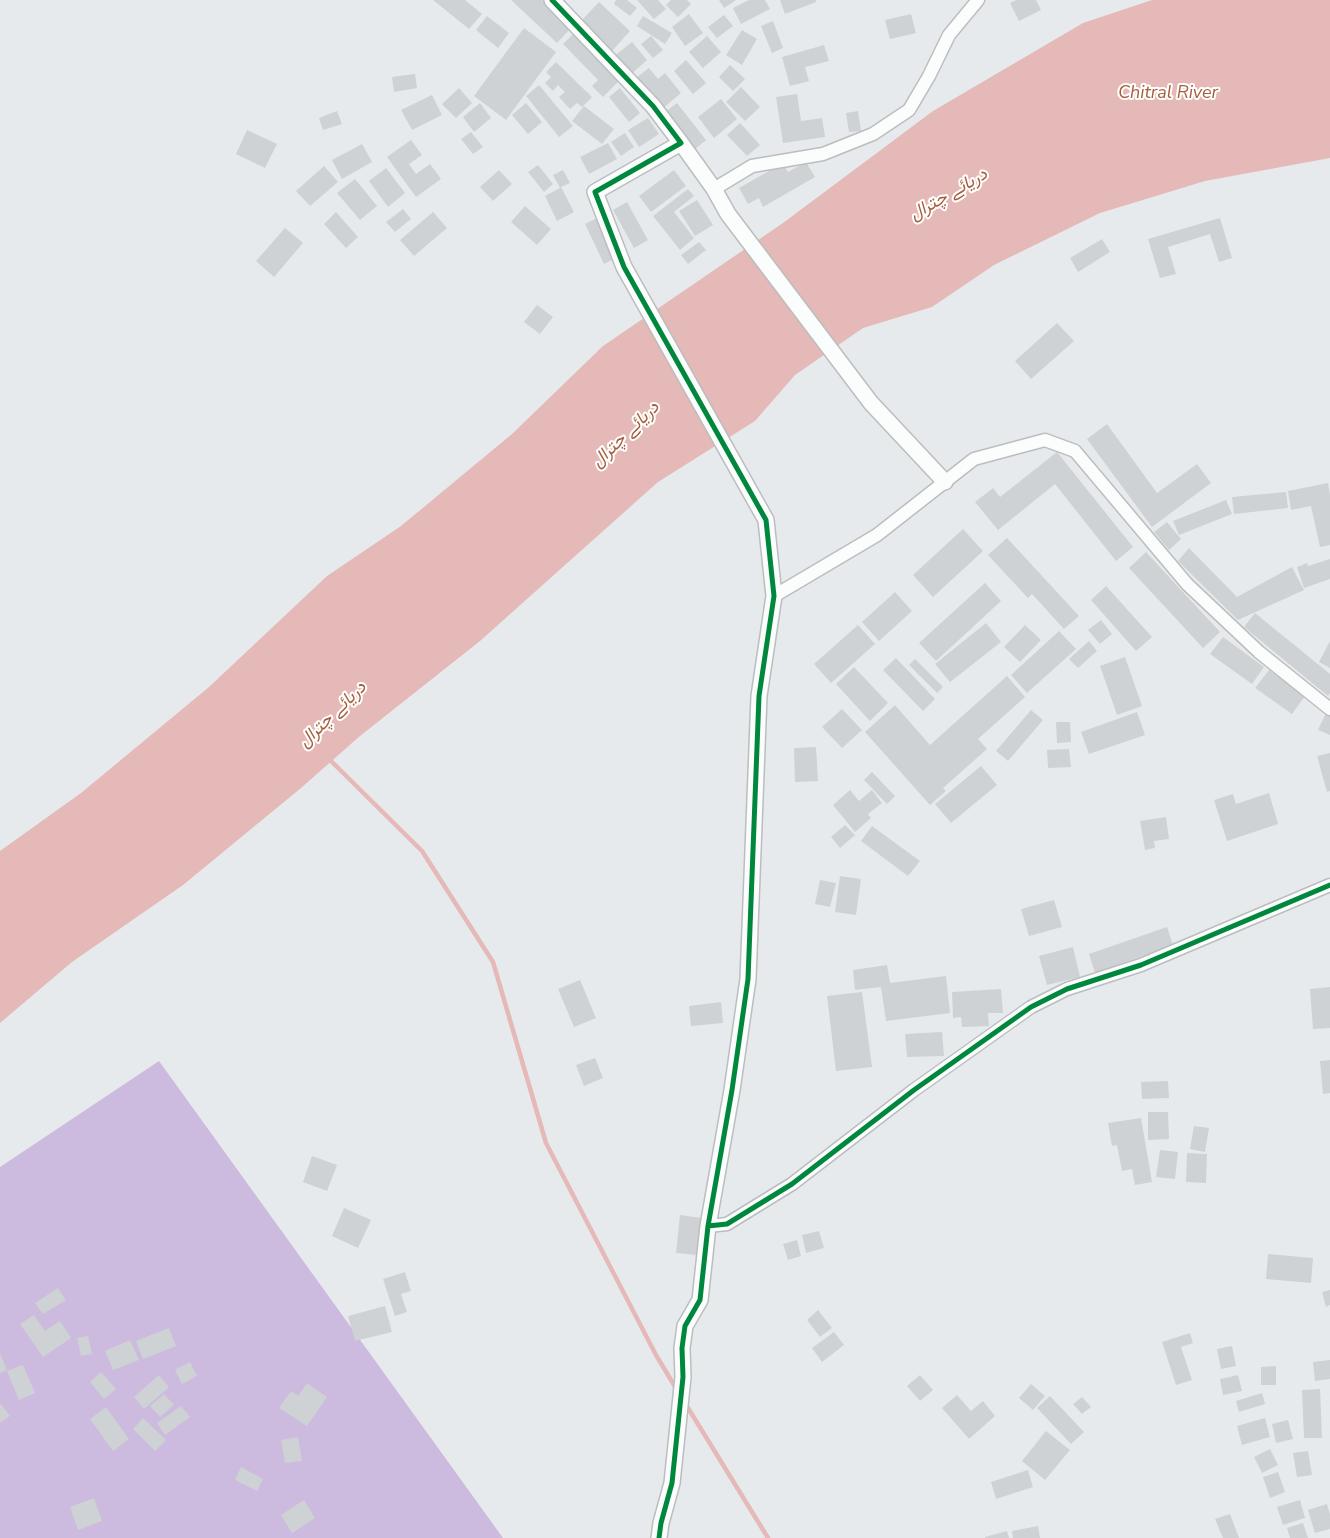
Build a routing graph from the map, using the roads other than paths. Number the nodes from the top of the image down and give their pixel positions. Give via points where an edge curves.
1 (552, 0) edge
2 (978, 0) edge
3 (681, 143) junction
4 (714, 189) junction
5 (945, 482) junction
6 (774, 596) junction
7 (1330, 709) edge
8 (1330, 885) edge
9 (708, 1226) junction
10 (659, 1538) edge

1 - 3 street via 653,106
2 - 4 street via 949,35 910,110 873,134 831,151 752,166
3 - 4 street
3 - 6 street via 595,192 624,267 766,520
4 - 5 street via 728,214 871,403
5 - 6 street via 876,535
5 - 7 street via 974,459 1045,440 1075,451 1187,584 1259,652
6 - 9 street via 760,696 748,979
8 - 9 street via 1141,965 1067,989 1031,1007 914,1090 792,1184 728,1224
9 - 10 street via 700,1300 685,1326 672,1483

